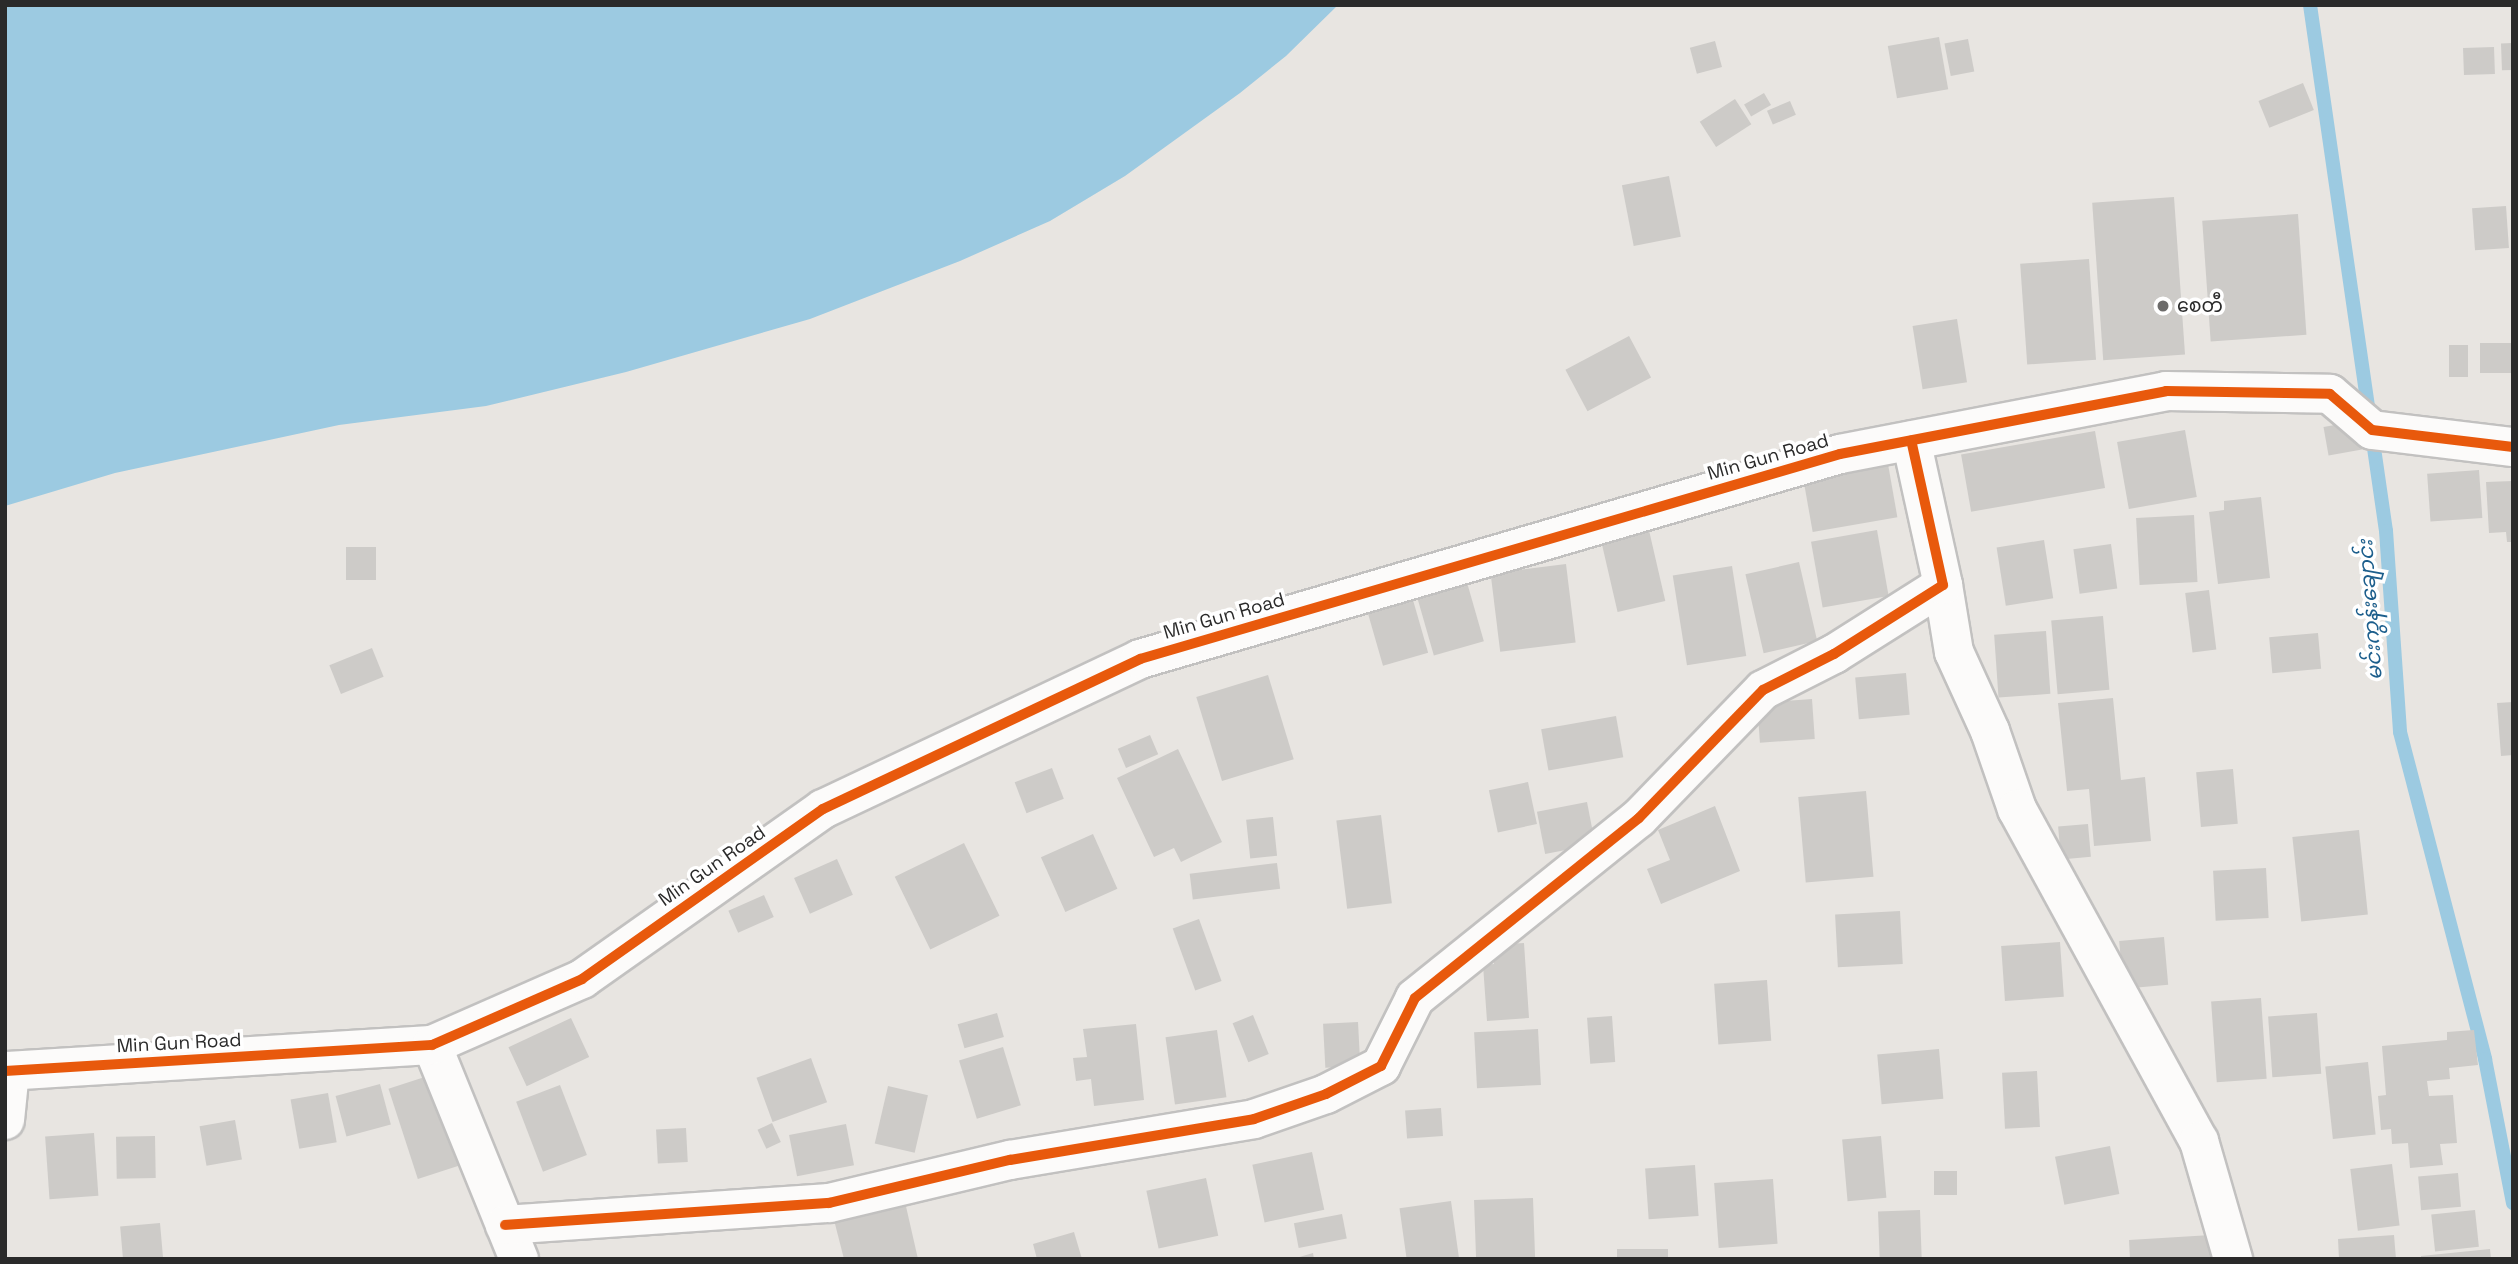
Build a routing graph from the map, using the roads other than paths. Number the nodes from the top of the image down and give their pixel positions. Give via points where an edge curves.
1 (1911, 440) junction
2 (2513, 447) edge
3 (1943, 585) junction
4 (432, 1045) junction
5 (8, 1071) edge
6 (5, 1120) edge
7 (512, 1242) edge
8 (2233, 1259) edge

1 - 2 street, Min Gun Road via 2166,391 2330,394 2372,430
1 - 3 street
1 - 4 street, Min Gun Road via 1840,454 1140,659 823,809 582,979
3 - 7 street via 1834,654 1763,690 1639,818 1415,998 1381,1066 1326,1094 1254,1119 1010,1160 829,1203
3 - 8 street via 1954,652 1990,731 2017,809 2199,1141
4 - 5 street, Min Gun Road
4 - 7 street
5 - 6 street

